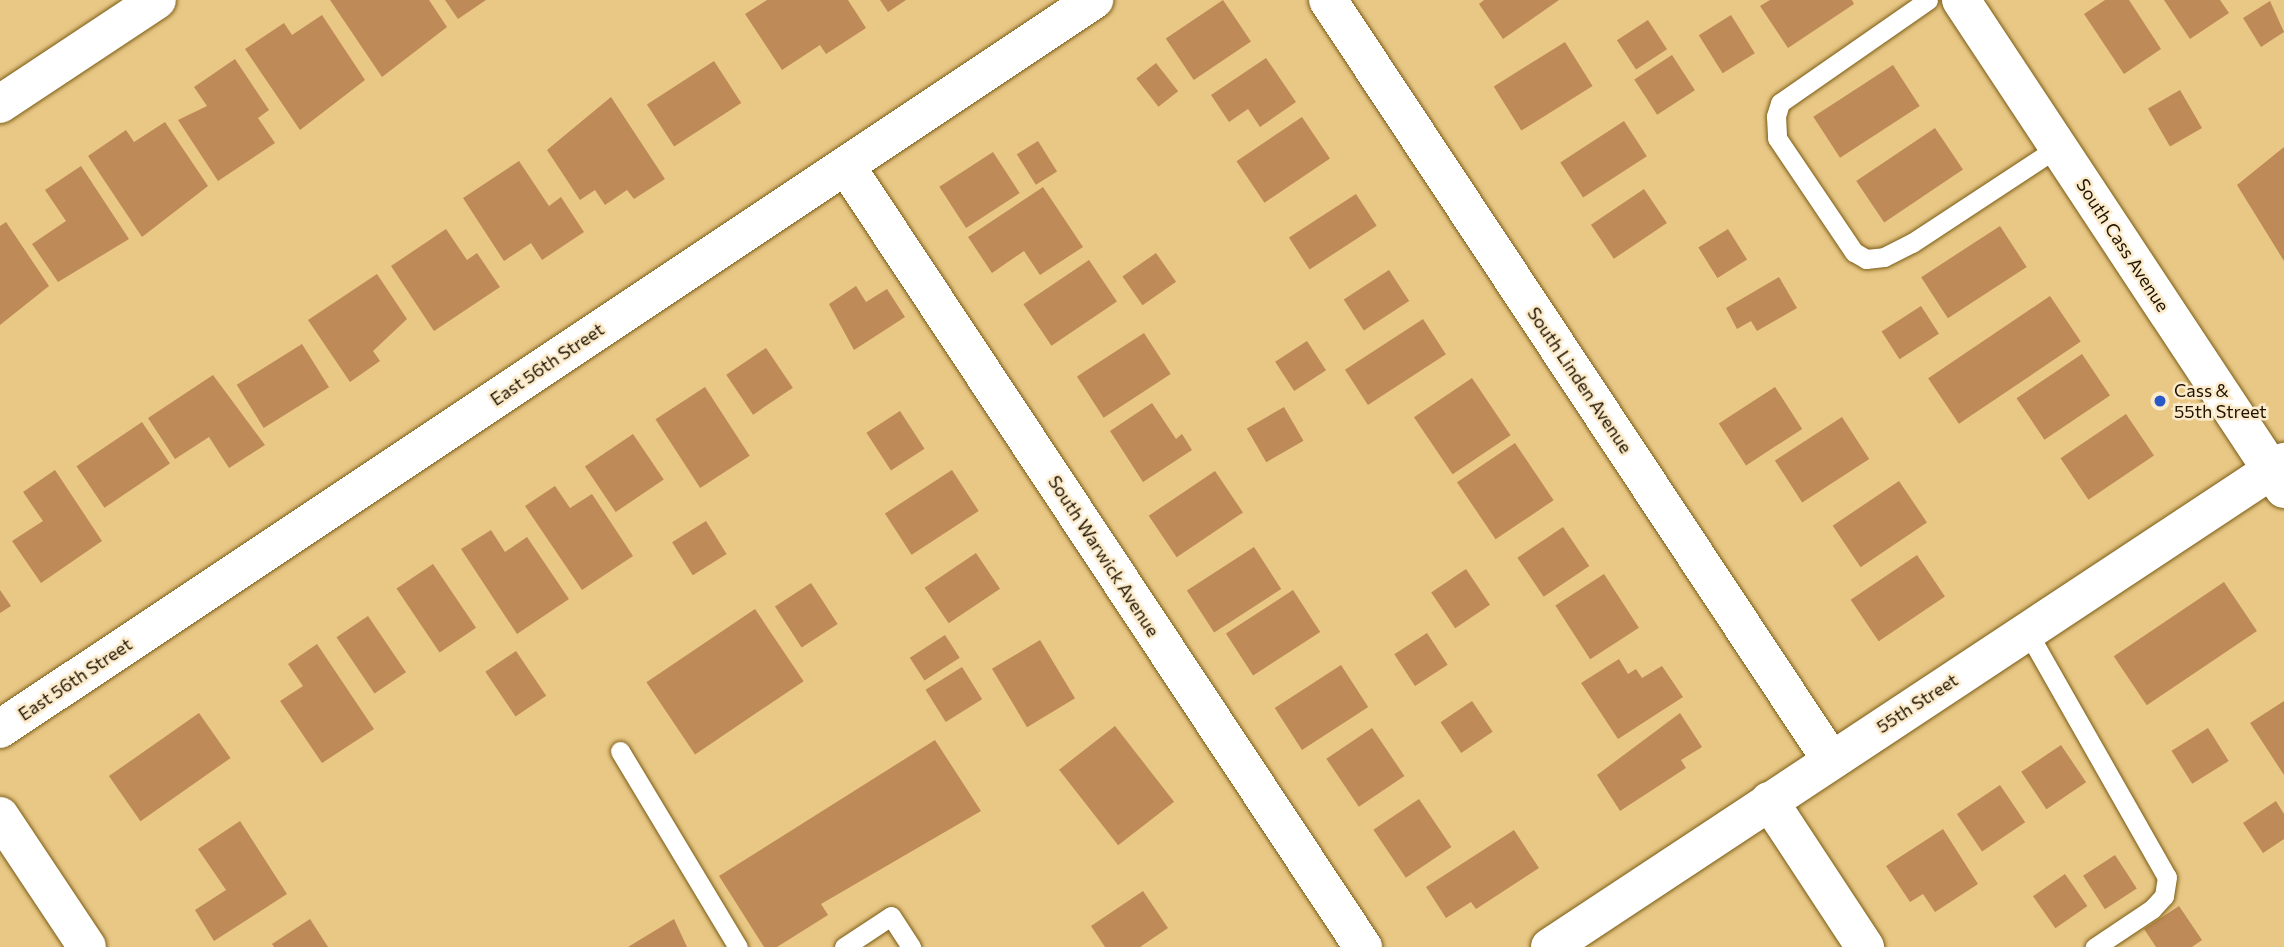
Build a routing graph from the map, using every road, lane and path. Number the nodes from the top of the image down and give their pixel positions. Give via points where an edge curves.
1 (157, 0) edge
2 (1094, 0) edge
3 (1328, 0) edge
4 (1928, 0) edge
5 (1961, 0) edge
6 (0, 104) edge
7 (2058, 146) junction
8 (846, 166) junction
9 (2280, 474) edge
10 (2027, 631) junction
11 (0, 729) edge
12 (620, 751) dead end
13 (1831, 760) junction
14 (1769, 801) junction
15 (0, 816) edge
16 (87, 947) edge
17 (738, 947) edge
18 (844, 947) edge
19 (911, 947) edge
20 (1363, 947) edge
21 (1550, 947) edge
22 (1865, 947) edge
23 (2095, 947) edge

1 - 6 street
2 - 8 street, East 56th Street
3 - 13 street, South Linden Avenue
4 - 7 lane via 1780,103 1776,116 1777,138 1854,252 1867,259 1884,257 1912,243
5 - 7 street, South Cass Avenue
7 - 9 street, South Cass Avenue
8 - 11 street, East 56th Street
8 - 20 street, South Warwick Avenue
9 - 10 street, 55th Street
10 - 13 street, 55th Street
10 - 23 lane via 2167,877 2164,896 2152,909
12 - 17 lane
13 - 14 street, 55th Street
14 - 21 street, 55th Street
14 - 22 street
15 - 16 street
18 - 19 lane via 891,916

